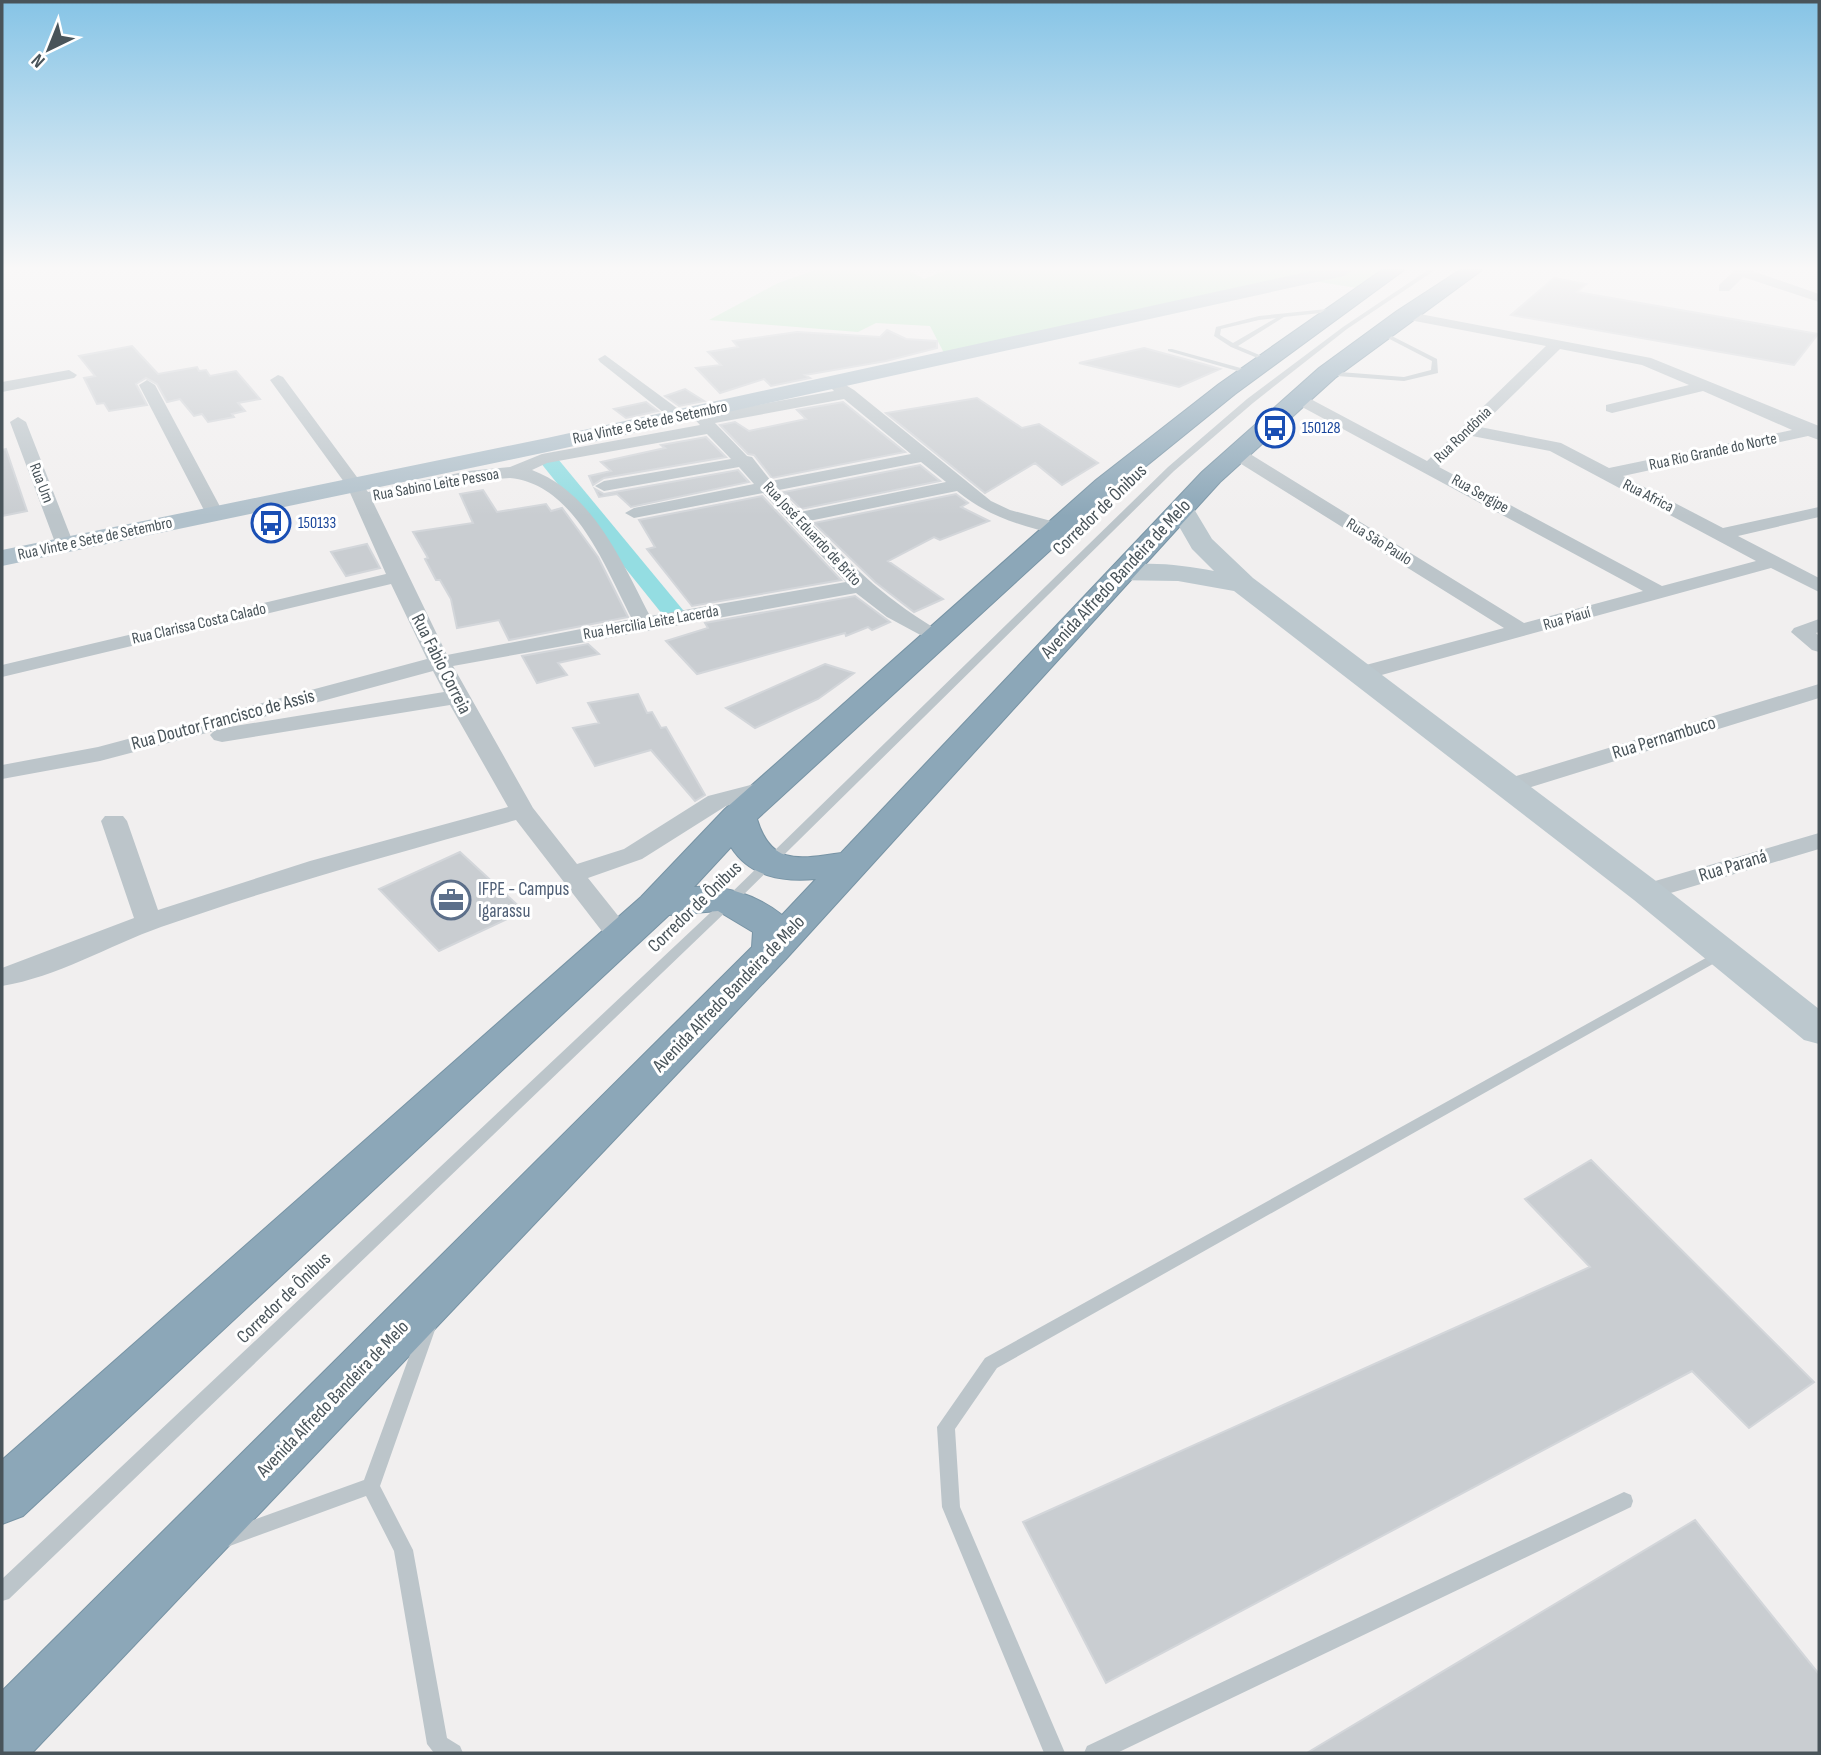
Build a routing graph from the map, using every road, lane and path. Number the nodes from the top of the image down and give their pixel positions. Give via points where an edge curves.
1 (995, 352) edge
2 (1187, 352) edge
3 (1240, 352) edge
4 (1256, 352) edge
5 (1260, 352) edge
6 (1314, 352) edge
7 (1354, 352) edge
8 (1423, 352) edge
9 (1549, 352) edge
10 (1596, 352) edge
11 (606, 359) dead end
12 (1250, 359) junction
13 (69, 375) dead end
14 (278, 380) dead end
15 (147, 384) dead end
16 (1312, 385) junction
17 (1706, 386) junction
18 (2, 387) edge
19 (841, 388) junction
20 (1612, 408) dead end
21 (698, 419) junction
22 (18, 422) dead end
23 (1469, 430) junction
24 (1816, 432) edge
25 (1236, 453) junction
26 (528, 456) junction
27 (925, 456) junction
28 (746, 461) junction
29 (1430, 467) junction
30 (1606, 474) junction
31 (959, 485) junction
32 (604, 486) dead end
33 (766, 486) junction
34 (359, 492) junction
35 (1182, 509) junction
36 (1819, 512) edge
37 (634, 513) dead end
38 (215, 514) junction
39 (796, 517) junction
40 (1059, 529) junction
41 (1721, 534) junction
42 (65, 545) junction
43 (2, 558) edge
44 (1773, 562) junction
45 (1121, 574) junction
46 (397, 577) junction
47 (1242, 584) junction
48 (860, 586) junction
49 (1819, 586) edge
50 (1661, 593) junction
51 (645, 623) junction
52 (1819, 625) edge
53 (1522, 631) junction
54 (939, 639) junction
55 (1819, 646) edge
56 (442, 662) junction
57 (2, 671) edge
58 (1359, 674) junction
59 (1819, 691) edge
60 (457, 696) junction
61 (100, 754) junction
62 (2, 772) edge
63 (1509, 786) junction
64 (770, 787) junction
65 (522, 811) junction
66 (738, 817) junction
67 (114, 821) dead end
68 (1819, 841) edge
69 (856, 862) junction
70 (768, 864) junction
71 (571, 875) junction
72 (1647, 892) junction
73 (731, 900) junction
74 (655, 906) junction
75 (149, 922) junction
76 (621, 937) junction
77 (772, 950) junction
78 (1722, 953) junction
79 (2, 977) edge
80 (1819, 1030) edge
81 (441, 1289) junction
82 (371, 1486) junction
83 (2, 1497) edge
84 (1624, 1501) dead end
85 (183, 1553) junction
86 (2, 1592) edge
87 (2, 1737) edge
88 (453, 1753) edge
89 (1054, 1753) edge
90 (1094, 1753) edge

1 - 19 main road, Rua Vinte e Sete de Setembro
2 - 12 lane
3 - 12 lane
4 - 12 lane
5 - 12 highway
6 - 70 lane, Corredor de Ônibus via 1171,469
7 - 16 highway, Avenida Alfredo Bandeira de Melo
8 - 16 lane via 1435,360 1435,371 1404,379
9 - 23 street, Rua Rondônia
10 - 17 street via 1646,362
11 - 21 street, Rua José Eduardo de Brito
12 - 40 highway
13 - 18 street
14 - 34 street, Rua Fabio Correia
15 - 38 street
16 - 25 highway, Avenida Alfredo Bandeira de Melo
16 - 29 street, Rua Sergipe
17 - 20 street
17 - 24 street
19 - 21 main road, Rua Vinte e Sete de Setembro
19 - 27 street
21 - 26 main road, Rua Vinte e Sete de Setembro
21 - 26 street via 541,459
21 - 28 street, Rua José Eduardo de Brito
22 - 42 street, Rua Um
23 - 29 street, Rua Rondônia
23 - 30 street, Rua Africa via 1549,445
24 - 30 street, Rua Rio Grande do Norte
25 - 35 highway, Avenida Alfredo Bandeira de Melo
25 - 53 street, Rua São Paulo
26 - 34 main road, Rua Vinte e Sete de Setembro
26 - 51 street, Rua Sabino Leite Pessoa via 529,474 575,508 591,526
27 - 31 street
27 - 33 street
28 - 32 street
28 - 33 street, Rua José Eduardo de Brito
29 - 50 street, Rua Sergipe
30 - 41 street, Rua Africa
31 - 39 street
31 - 40 street via 1004,514
33 - 37 street
33 - 39 street, Rua José Eduardo de Brito
34 - 38 main road, Rua Vinte e Sete de Setembro
34 - 46 street, Rua Fabio Correia
35 - 45 highway, Avenida Alfredo Bandeira de Melo
35 - 47 street via 1201,543
36 - 41 street
38 - 42 main road, Rua Vinte e Sete de Setembro
39 - 48 street, Rua José Eduardo de Brito
40 - 54 highway
41 - 44 street, Rua Africa
42 - 43 main road, Rua Vinte e Sete de Setembro
44 - 49 street, Rua Africa
44 - 50 street, Rua Piauí
45 - 47 street via 1178,573
45 - 69 highway, Avenida Alfredo Bandeira de Melo
46 - 56 street, Rua Fabio Correia
46 - 57 street, Rua Clarissa Costa Calado
47 - 58 street
48 - 51 street, Rua Hercilia Leite Lacerda
48 - 54 street, Rua José Eduardo de Brito
50 - 53 street, Rua Piauí
51 - 56 street, Rua Hercilia Leite Lacerda
52 - 55 street via 1801,632
53 - 58 street, Rua Piauí
54 - 64 highway
56 - 60 street, Rua Fabio Correia
56 - 61 street, Rua Doutor Francisco de Assis
58 - 63 street
59 - 63 street, Rua Pernambuco
60 - 61 street
60 - 65 street, Rua Fabio Correia
61 - 62 street, Rua Doutor Francisco de Assis
63 - 72 street
64 - 66 highway
64 - 71 street via 717,801 633,854
65 - 71 street, Rua Fabio Correia
65 - 75 street via 319,867
66 - 70 highway via 742,840
66 - 74 highway
67 - 75 street
68 - 72 street, Rua Paraná
69 - 70 highway via 811,869
69 - 77 highway, Avenida Alfredo Bandeira de Melo
70 - 73 lane, Corredor de Ônibus
71 - 76 street, Rua Fabio Correia
72 - 78 street
73 - 74 highway via 685,898
73 - 77 highway via 773,928
73 - 86 lane, Corredor de Ônibus
74 - 76 highway
75 - 79 street
76 - 83 highway
77 - 81 highway, Avenida Alfredo Bandeira de Melo
78 - 80 street
78 - 89 lane via 991,1363 946,1427 951,1507
81 - 82 lane
81 - 85 highway, Avenida Alfredo Bandeira de Melo
82 - 85 lane
82 - 88 lane via 403,1550 438,1744
84 - 90 lane
85 - 87 highway, Avenida Alfredo Bandeira de Melo

